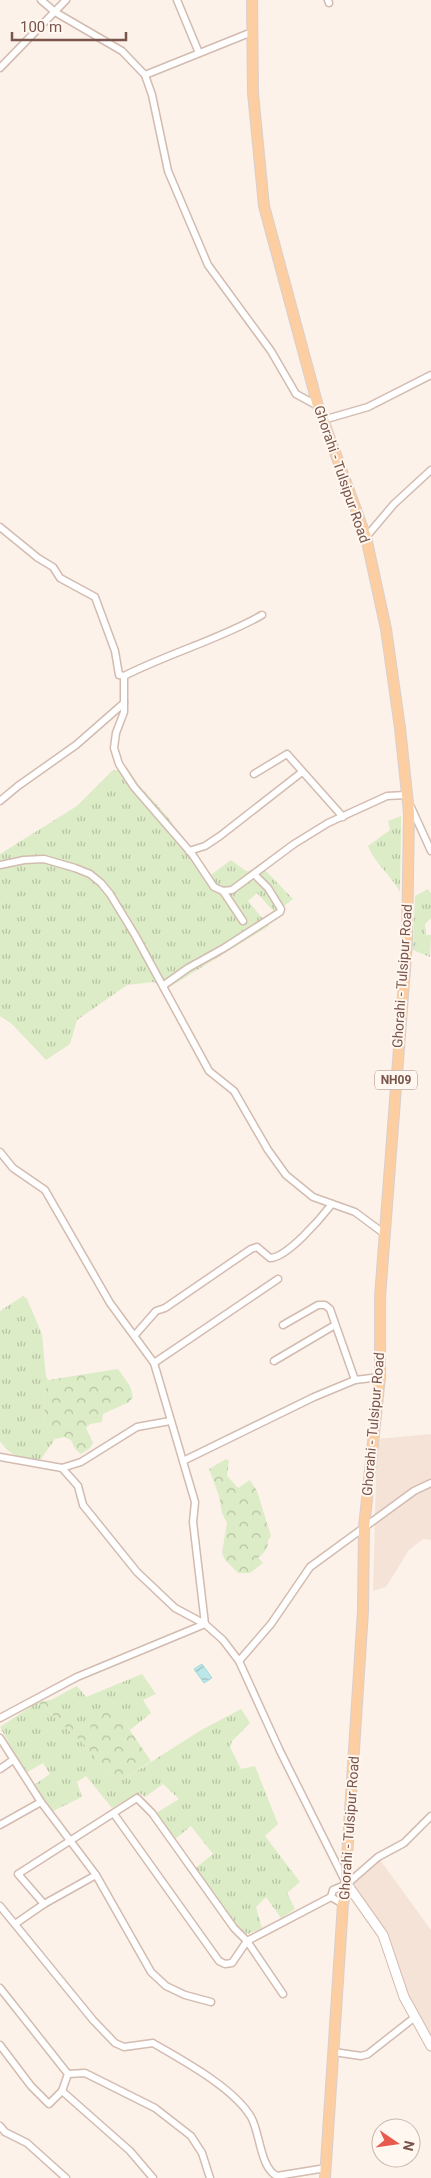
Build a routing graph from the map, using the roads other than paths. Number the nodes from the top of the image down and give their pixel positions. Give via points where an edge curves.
1 (41, 0) edge
2 (66, 0) edge
3 (177, 0) edge
4 (252, 0) edge
5 (54, 12) junction
6 (252, 32) junction
7 (199, 53) junction
8 (0, 68) edge
9 (145, 75) junction
10 (431, 375) edge
11 (318, 406) junction
12 (323, 420) junction
13 (431, 470) edge
14 (0, 527) edge
15 (366, 537) junction
16 (262, 615) dead end
17 (124, 676) junction
18 (124, 703) junction
19 (302, 772) junction
20 (254, 774) dead end
21 (406, 796) junction
22 (0, 801) edge
23 (343, 817) junction
24 (189, 851) junction
25 (431, 852) edge
26 (3, 865) edge
27 (0, 869) edge
28 (254, 874) junction
29 (223, 891) junction
30 (243, 920) dead end
31 (164, 985) junction
32 (0, 1152) edge
33 (332, 1204) junction
34 (386, 1235) junction
35 (278, 1279) dead end
36 (282, 1325) dead end
37 (335, 1325) junction
38 (135, 1335) junction
39 (274, 1361) dead end
40 (154, 1363) junction
41 (380, 1377) junction
42 (355, 1380) junction
43 (170, 1422) junction
44 (0, 1457) edge
45 (183, 1461) junction
46 (62, 1468) junction
47 (431, 1483) edge
48 (364, 1527) junction
49 (205, 1624) junction
50 (239, 1661) junction
51 (0, 1718) edge
52 (0, 1738) edge
53 (13, 1760) junction
54 (0, 1769) edge
55 (41, 1802) junction
56 (114, 1814) junction
57 (431, 1816) edge
58 (0, 1826) edge
59 (69, 1841) junction
60 (96, 1875) junction
61 (347, 1884) junction
62 (331, 1897) junction
63 (44, 1904) junction
64 (344, 1904) junction
65 (0, 1906) edge
66 (15, 1924) junction
67 (247, 1941) junction
68 (0, 1988) edge
69 (283, 1994) dead end
70 (211, 2002) dead end
71 (415, 2017) junction
72 (0, 2045) edge
73 (431, 2046) edge
74 (334, 2052) junction
75 (68, 2074) junction
76 (62, 2091) junction
77 (0, 2126) edge
78 (325, 2173) edge
79 (66, 2178) edge
80 (153, 2178) edge
81 (210, 2178) edge

1 - 5 street
2 - 5 street
3 - 7 street
4 - 6 main road, Ghorahi - Tulsipur Road / NH09
5 - 8 street
5 - 9 street via 122,51
6 - 7 street
6 - 11 main road, Ghorahi - Tulsipur Road / NH09 via 252,93 264,206
7 - 9 street
9 - 11 street via 168,171 208,265 270,351 296,394
10 - 12 street via 368,407
11 - 12 main road, Ghorahi - Tulsipur Road / NH09
12 - 15 main road, Ghorahi - Tulsipur Road / NH09
13 - 15 street via 394,504
14 - 17 street via 53,567 60,578 95,597 115,651 119,675
15 - 21 main road, Ghorahi - Tulsipur Road / NH09 via 386,629
16 - 17 street via 223,636 176,652
17 - 18 street
18 - 22 street via 98,727
18 - 24 street via 114,748 119,764 134,787
19 - 20 street via 287,754
19 - 23 street
19 - 24 street via 220,836
21 - 23 street via 387,796
21 - 25 street
21 - 34 main road, Ghorahi - Tulsipur Road / NH09 via 407,943
23 - 28 street via 294,844
24 - 29 street via 214,887
26 - 27 street
26 - 31 street via 44,859 90,874 110,894
28 - 29 street via 238,887
28 - 31 street via 275,896 280,912
29 - 30 street
31 - 33 street via 209,1071 234,1091 263,1142 286,1174 313,1197
32 - 38 street via 12,1168 45,1190 110,1304
33 - 34 street via 355,1212
33 - 38 street via 310,1230 281,1253 270,1258 257,1247 251,1249 156,1311
34 - 41 main road, Ghorahi - Tulsipur Road / NH09 via 380,1297
35 - 40 street
36 - 37 street via 318,1305 325,1305 330,1309
37 - 39 street
37 - 42 street
38 - 40 street
40 - 43 street
41 - 42 street
41 - 48 main road, Ghorahi - Tulsipur Road / NH09
42 - 45 street
43 - 45 street
43 - 46 street via 137,1427 81,1462
44 - 46 street
45 - 49 street via 195,1502 193,1522
46 - 49 street via 78,1486 83,1505 137,1572 175,1608
47 - 48 street via 414,1491
48 - 50 street via 310,1567
48 - 61 main road, Ghorahi - Tulsipur Road / NH09 via 363,1611
49 - 50 street
49 - 51 street via 77,1677
50 - 61 street
52 - 53 street
53 - 54 street
53 - 55 street
55 - 58 street
55 - 59 street
56 - 59 street
56 - 67 street via 137,1798 152,1813 234,1928
56 - 67 street via 219,1961 232,1963
57 - 61 street via 404,1843 378,1857
59 - 60 street
59 - 63 street via 18,1874
60 - 63 street
60 - 70 street via 152,1972 166,1986
61 - 62 street via 333,1890
61 - 64 main road, Ghorahi - Tulsipur Road / NH09
61 - 71 street via 383,1935 404,1997
62 - 64 street
62 - 67 street
63 - 66 street
64 - 74 main road, Ghorahi - Tulsipur Road / NH09
65 - 66 street
66 - 78 street via 115,2043 124,2047 153,2043 232,2094 252,2117 265,2161 272,2173 277,2176
67 - 69 street
68 - 75 street
71 - 73 street
71 - 74 street via 368,2054
72 - 76 street via 49,2104
74 - 78 main road, Ghorahi - Tulsipur Road / NH09
75 - 76 street
75 - 81 street via 85,2073 156,2108 191,2136 202,2153
76 - 80 street via 130,2151
77 - 79 street via 27,2143

